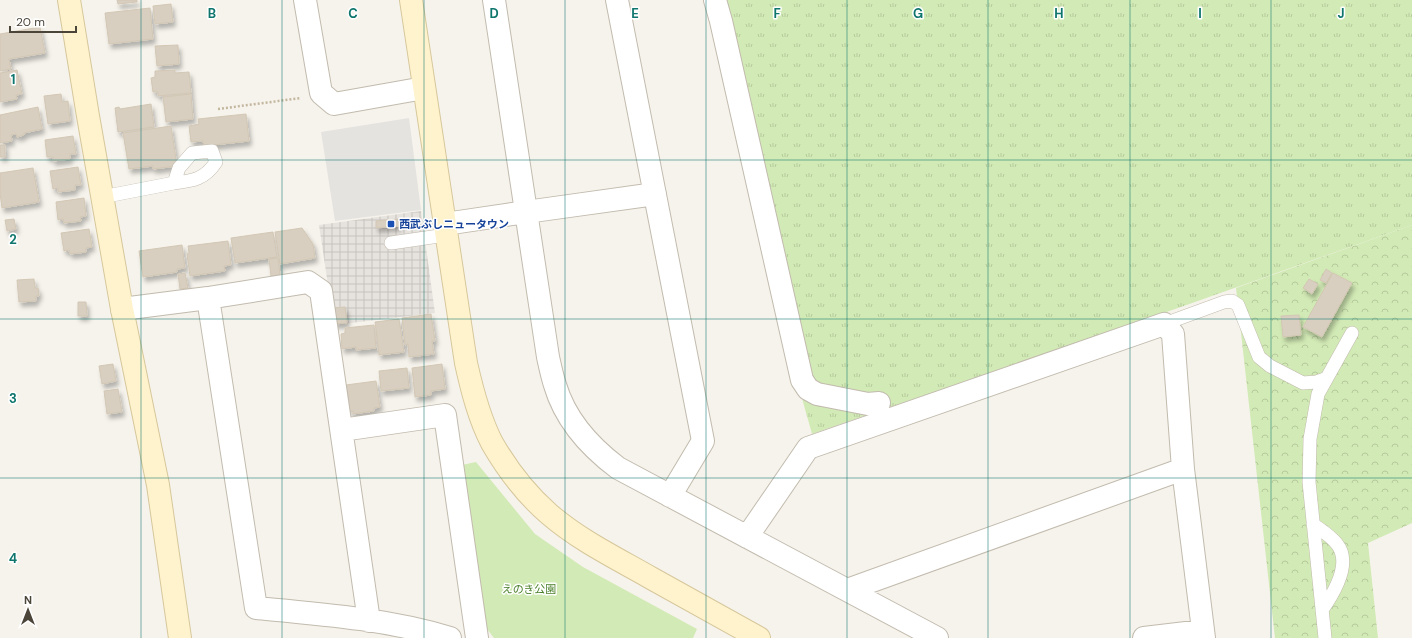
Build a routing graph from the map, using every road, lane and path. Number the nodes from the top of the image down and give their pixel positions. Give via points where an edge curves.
1 (70, 0) edge
2 (305, 0) edge
3 (411, 0) edge
4 (494, 0) edge
5 (617, 0) edge
6 (715, 0) edge
7 (424, 88) junction
8 (321, 93) junction
9 (218, 110) dead end
10 (174, 183) dead end
11 (655, 194) junction
12 (102, 197) junction
13 (526, 212) junction
14 (445, 230) junction
15 (391, 243) dead end
16 (208, 298) junction
17 (122, 309) junction
18 (1164, 324) junction
19 (1352, 334) dead end
20 (1327, 378) junction
21 (879, 403) dead end
22 (342, 430) junction
23 (1183, 469) junction
24 (670, 496) junction
25 (1313, 524) junction
26 (747, 537) junction
27 (847, 590) junction
28 (1322, 610) junction
29 (369, 621) junction
30 (1204, 634) edge
31 (180, 638) edge
32 (450, 638) edge
33 (477, 638) edge
34 (759, 638) edge
35 (937, 638) edge
36 (1144, 638) edge
37 (1325, 638) edge

1 - 12 street
2 - 8 street
3 - 7 street
4 - 13 street
5 - 11 street
6 - 21 street via 802,380 808,389 817,394 868,404
7 - 8 street via 334,104
7 - 14 street
8 - 9 path
10 - 12 lane
11 - 13 street
11 - 24 street via 703,441
12 - 17 street
13 - 14 street
13 - 24 street via 548,357 555,386 566,411 580,433 600,455 618,468
14 - 15 lane
14 - 34 street via 472,390 492,442 509,469 548,514 574,533
16 - 17 street
16 - 22 street via 308,282 321,291
16 - 29 street via 256,608
17 - 31 street via 158,485
18 - 20 lane via 1232,301 1238,305 1259,356 1270,366 1303,383
18 - 23 street via 1173,334
18 - 26 street via 808,448
19 - 20 lane
20 - 25 lane via 1318,394 1310,439 1309,482
22 - 29 street
22 - 33 street via 445,415
23 - 27 street
23 - 30 street
24 - 26 street
25 - 28 lane
25 - 28 lane via 1334,540 1342,552 1343,566 1340,577 1332,596
26 - 27 street
27 - 35 street
28 - 37 lane
29 - 32 street via 428,631
30 - 36 street

